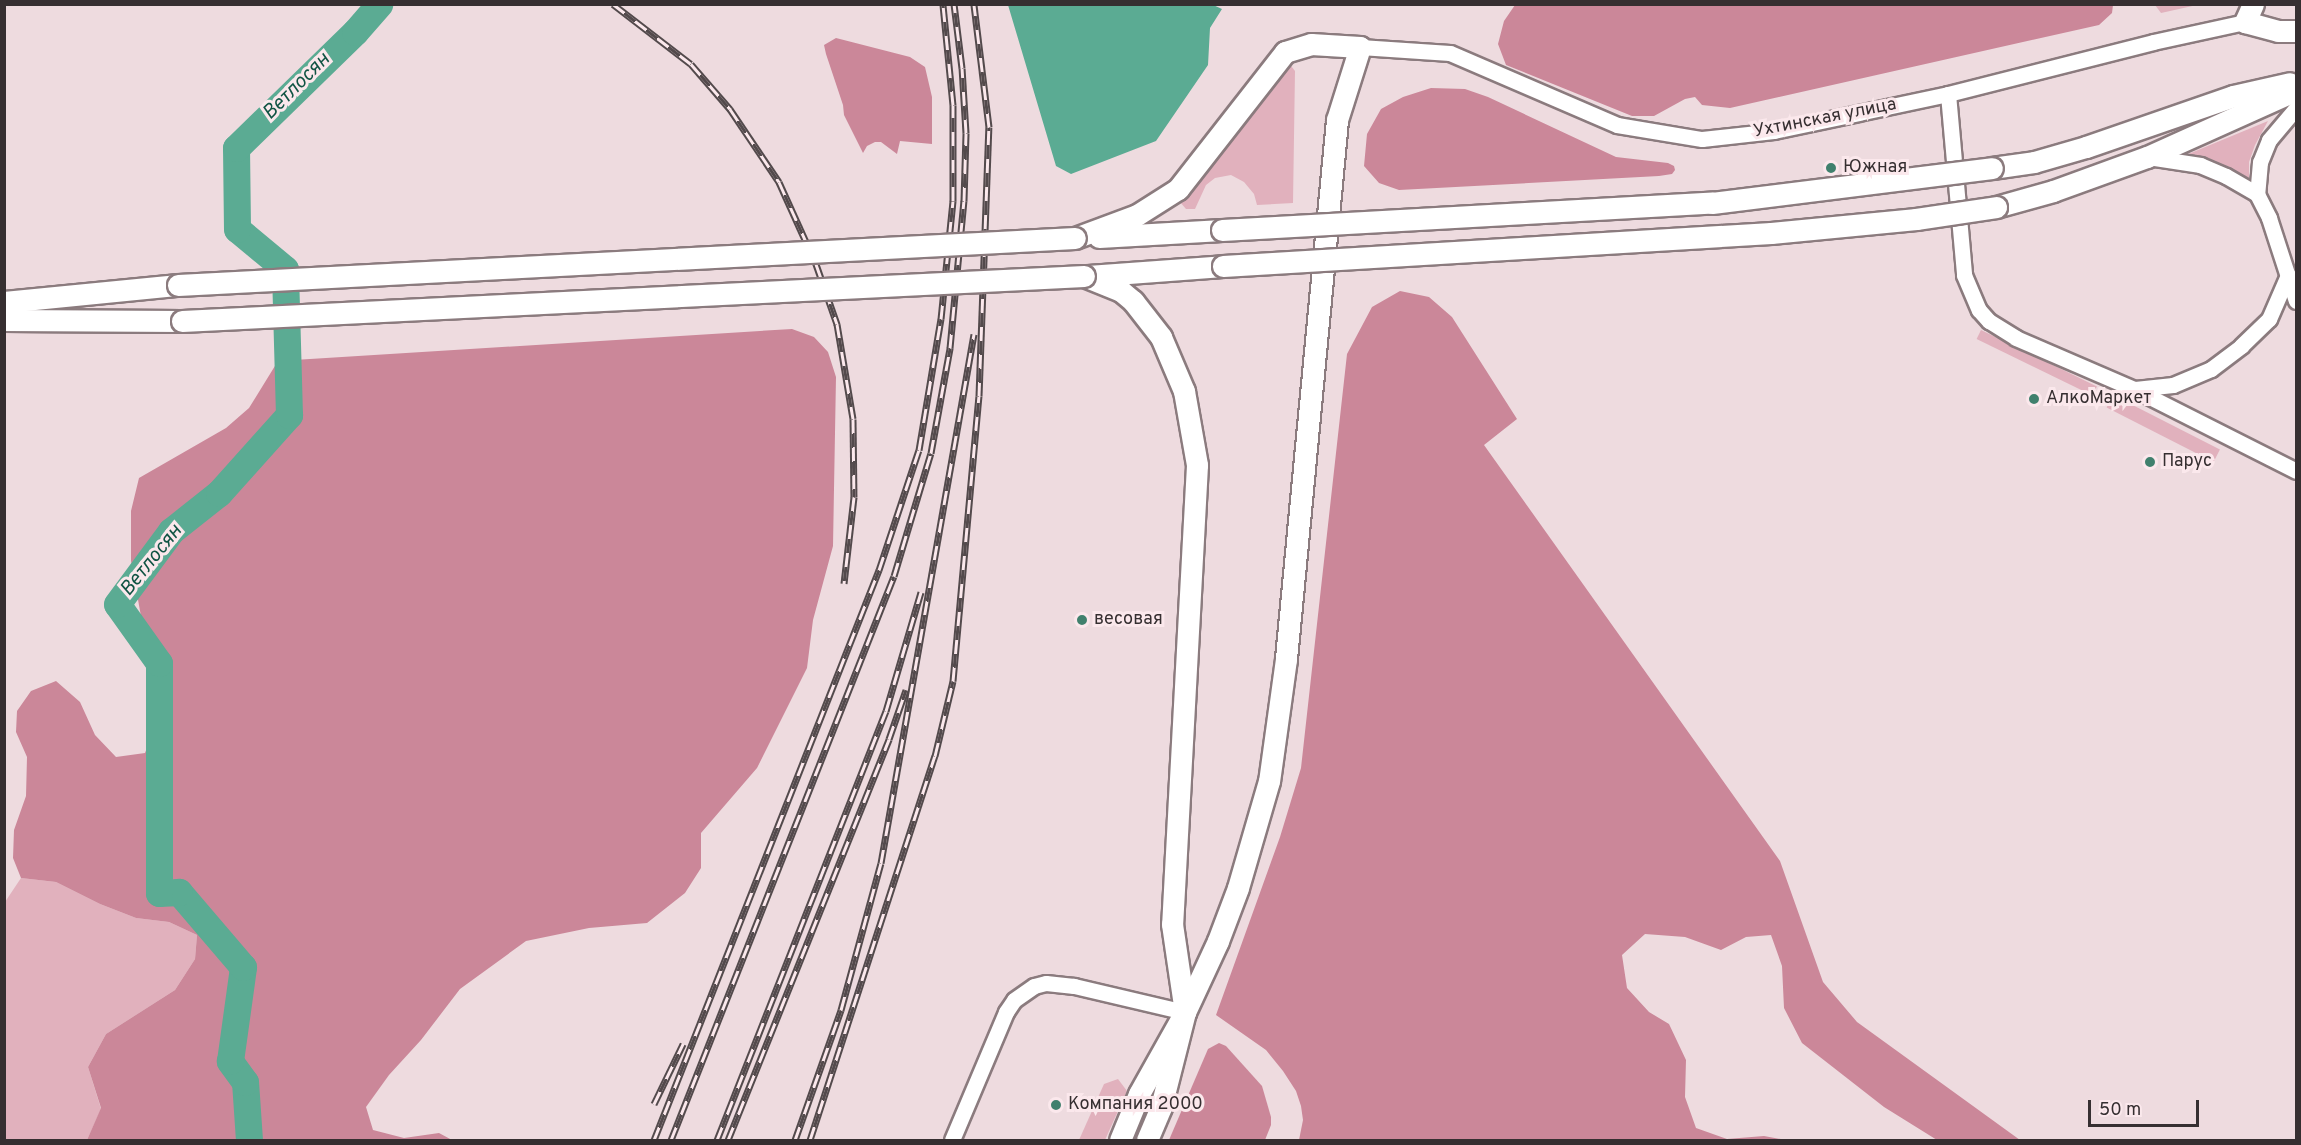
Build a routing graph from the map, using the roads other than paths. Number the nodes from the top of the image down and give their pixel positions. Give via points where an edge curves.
1 (2249, 13) edge
2 (2296, 31) edge
3 (1360, 47) junction
4 (2296, 81) edge
5 (2296, 90) edge
6 (1948, 94) junction
7 (2296, 108) edge
8 (2147, 157) junction
9 (2257, 194) junction
10 (1075, 238) junction
11 (2288, 275) junction
12 (1084, 276) junction
13 (2296, 301) edge
14 (4, 302) edge
15 (4, 320) edge
16 (2134, 389) junction
17 (2296, 471) edge
18 (1185, 1012) junction
19 (952, 1140) edge
20 (1120, 1140) edge
21 (1147, 1140) edge

1 - 2 main road, Ухтинская улица via 2278,31
1 - 6 street, Ухтинская улица via 2153,42
3 - 6 street, Ухтинская улица via 1450,53 1617,125 1702,139 1774,131
3 - 10 main road via 1311,44 1285,52 1178,189 1137,215
3 - 18 main road via 1337,120 1286,659 1269,781 1238,888
4 - 10 main road, bridge via 2233,96 2034,162 1992,168 1712,203
5 - 8 main road
6 - 16 street via 1964,275 1976,307 1989,321 2016,338
7 - 9 street via 2269,140 2260,162
8 - 9 street via 2200,165
8 - 12 main road, bridge via 1996,207 1916,219 1771,234
9 - 11 street
10 - 14 main road, bridge via 178,285
11 - 13 street
11 - 16 street via 2270,319 2211,369 2173,385
12 - 15 main road, bridge via 182,321
12 - 18 main road via 1121,291 1151,322 1170,354 1192,426 1196,483 1172,924
16 - 17 street
18 - 19 street via 1074,986 1046,983 1034,987 1014,1000 1006,1012
18 - 20 main road via 1139,1094
18 - 21 main road via 1161,1107

